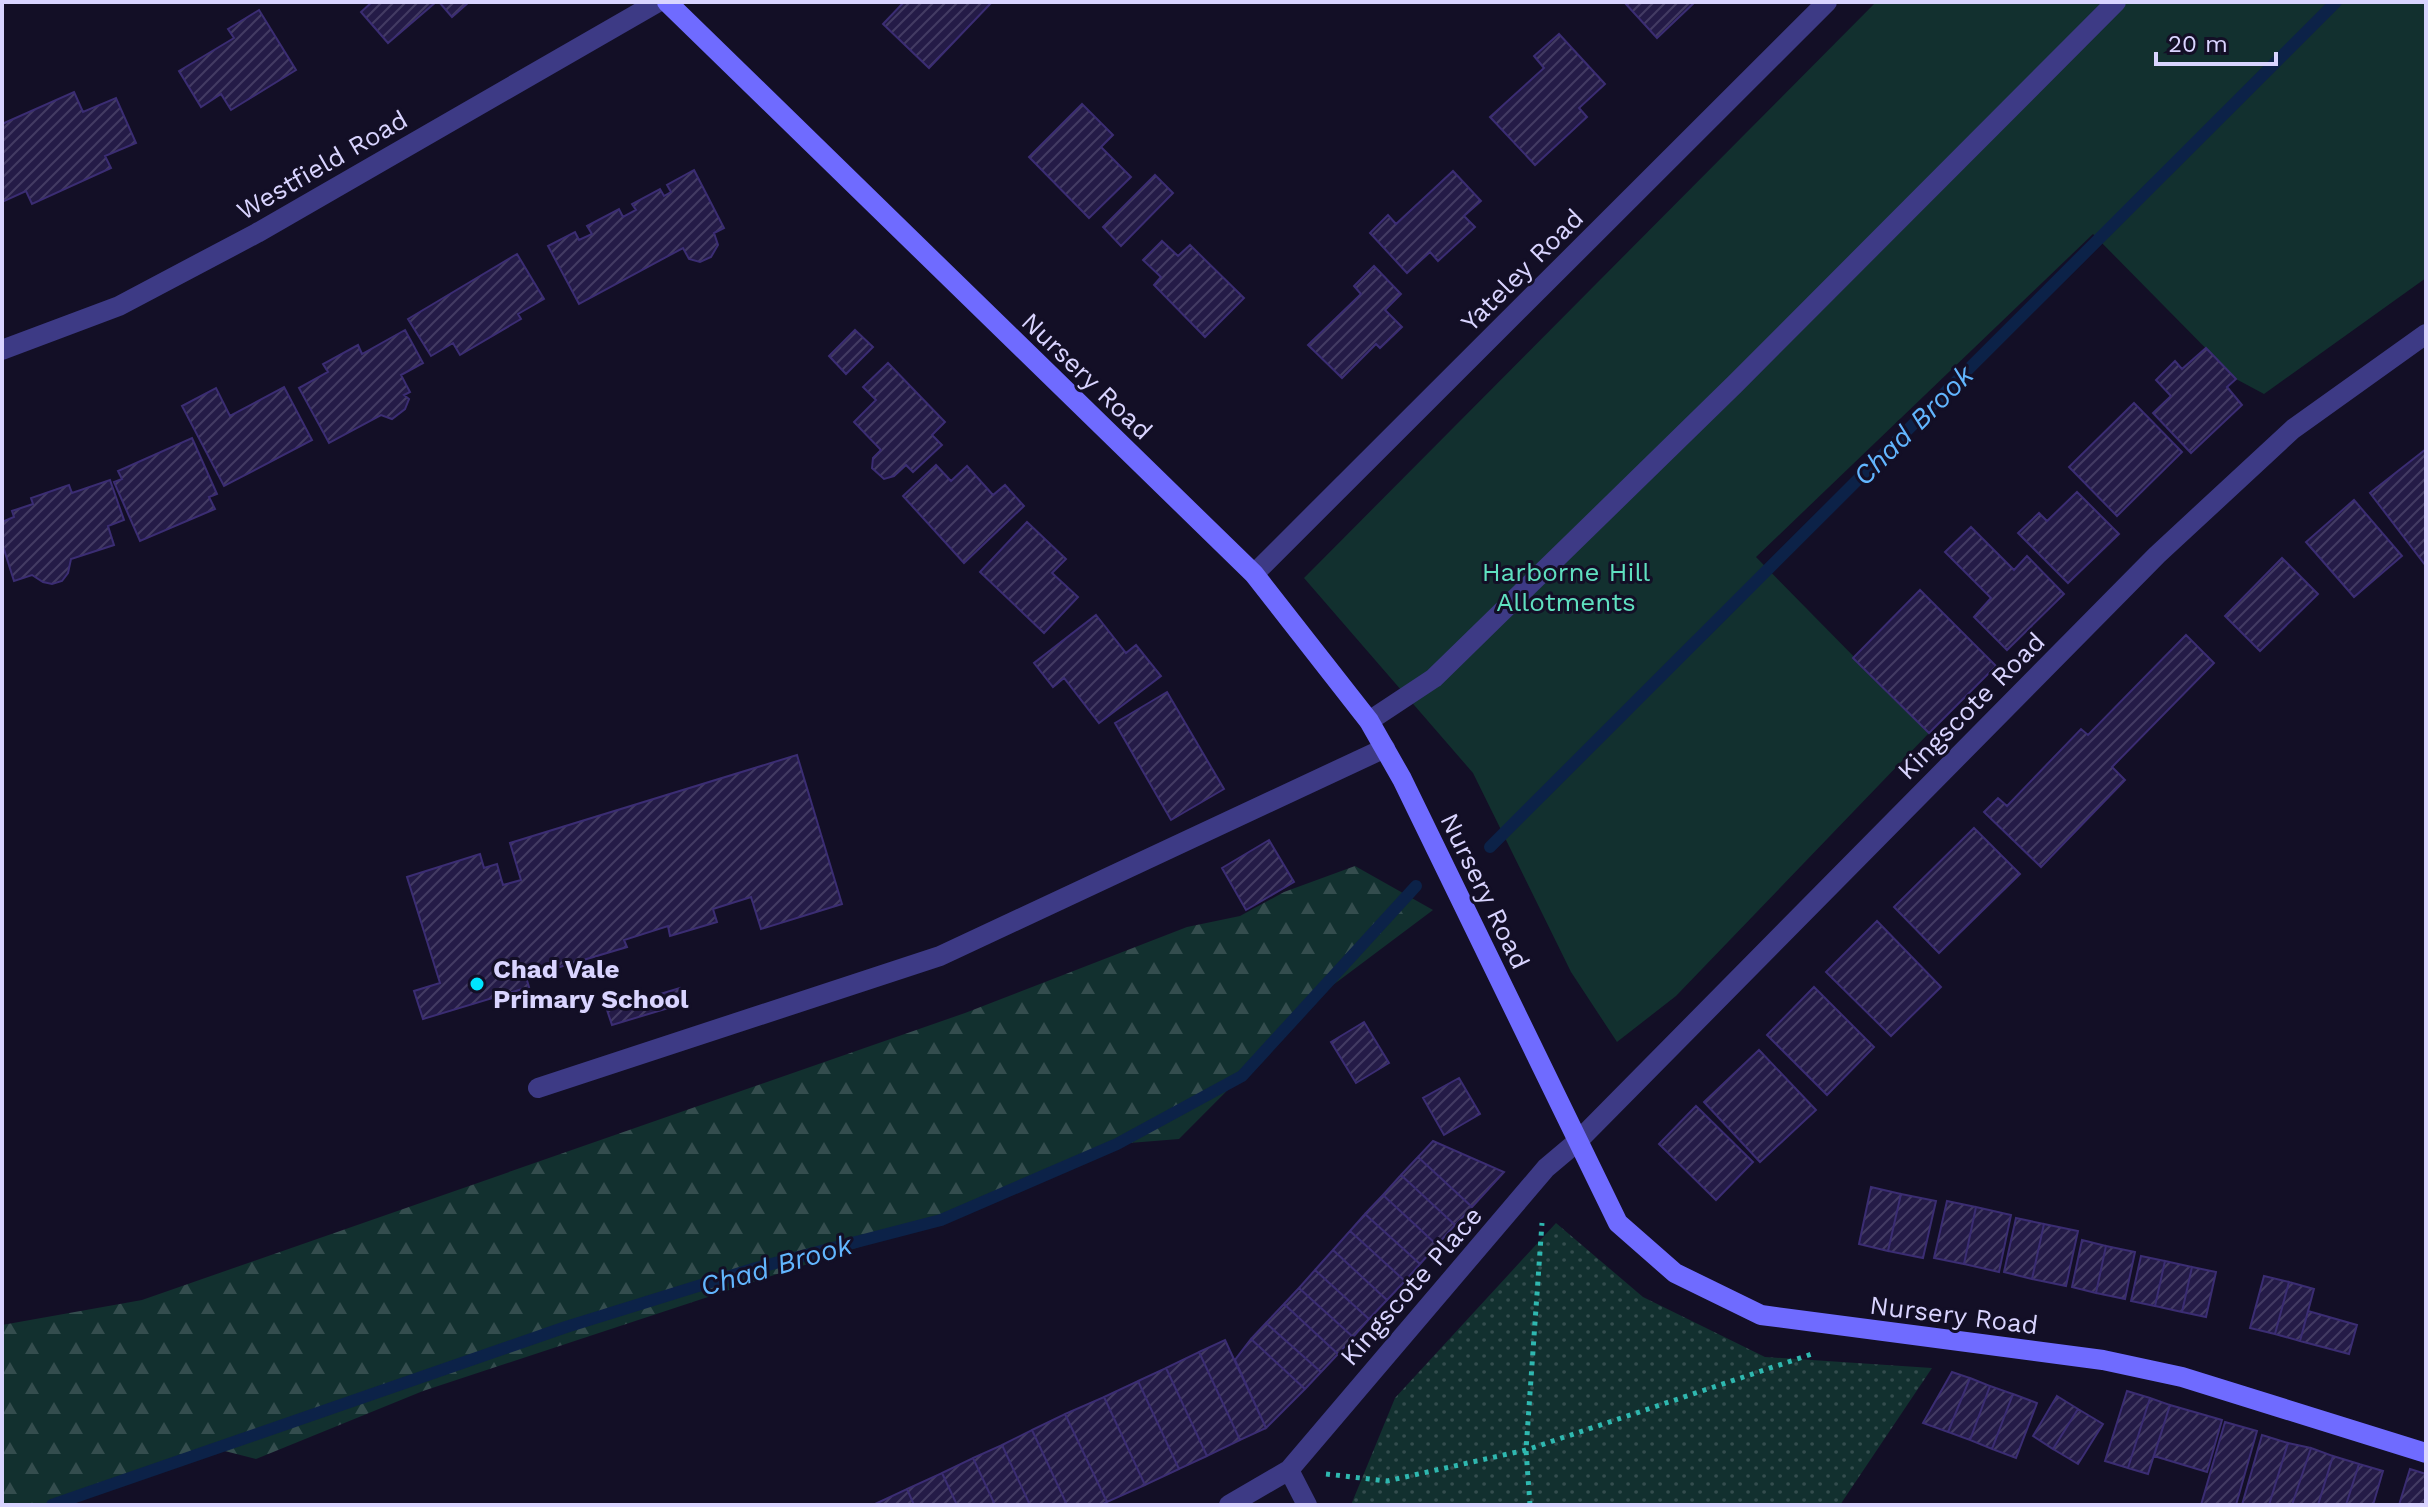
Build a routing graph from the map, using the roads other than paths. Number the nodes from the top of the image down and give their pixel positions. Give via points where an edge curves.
1 (658, 2) edge
2 (667, 2) edge
3 (1827, 2) edge
4 (2116, 2) edge
5 (2426, 334) edge
6 (2, 350) edge
7 (1254, 574) junction
8 (1369, 721) junction
9 (1385, 748) junction
10 (538, 1088) dead end
11 (1578, 1141) junction
12 (2426, 1453) edge
13 (1289, 1470) junction
14 (1229, 1505) edge
15 (1307, 1505) edge

1 - 6 street, Westfield Road via 257,233 133,298
2 - 7 main road, Nursery Road
3 - 7 street, Yateley Road
4 - 8 street via 1434,678
5 - 11 street, Kingscote Road via 2293,429 2157,555
7 - 8 main road, Nursery Road
8 - 9 main road, Nursery Road
9 - 10 street via 940,956
9 - 11 main road, Nursery Road
11 - 12 main road, Nursery Road via 1618,1223 1675,1273 1761,1315 2103,1360 2182,1377
11 - 13 street, Kingscote Place via 1546,1168
13 - 14 street, Kingscote Place
13 - 15 street

